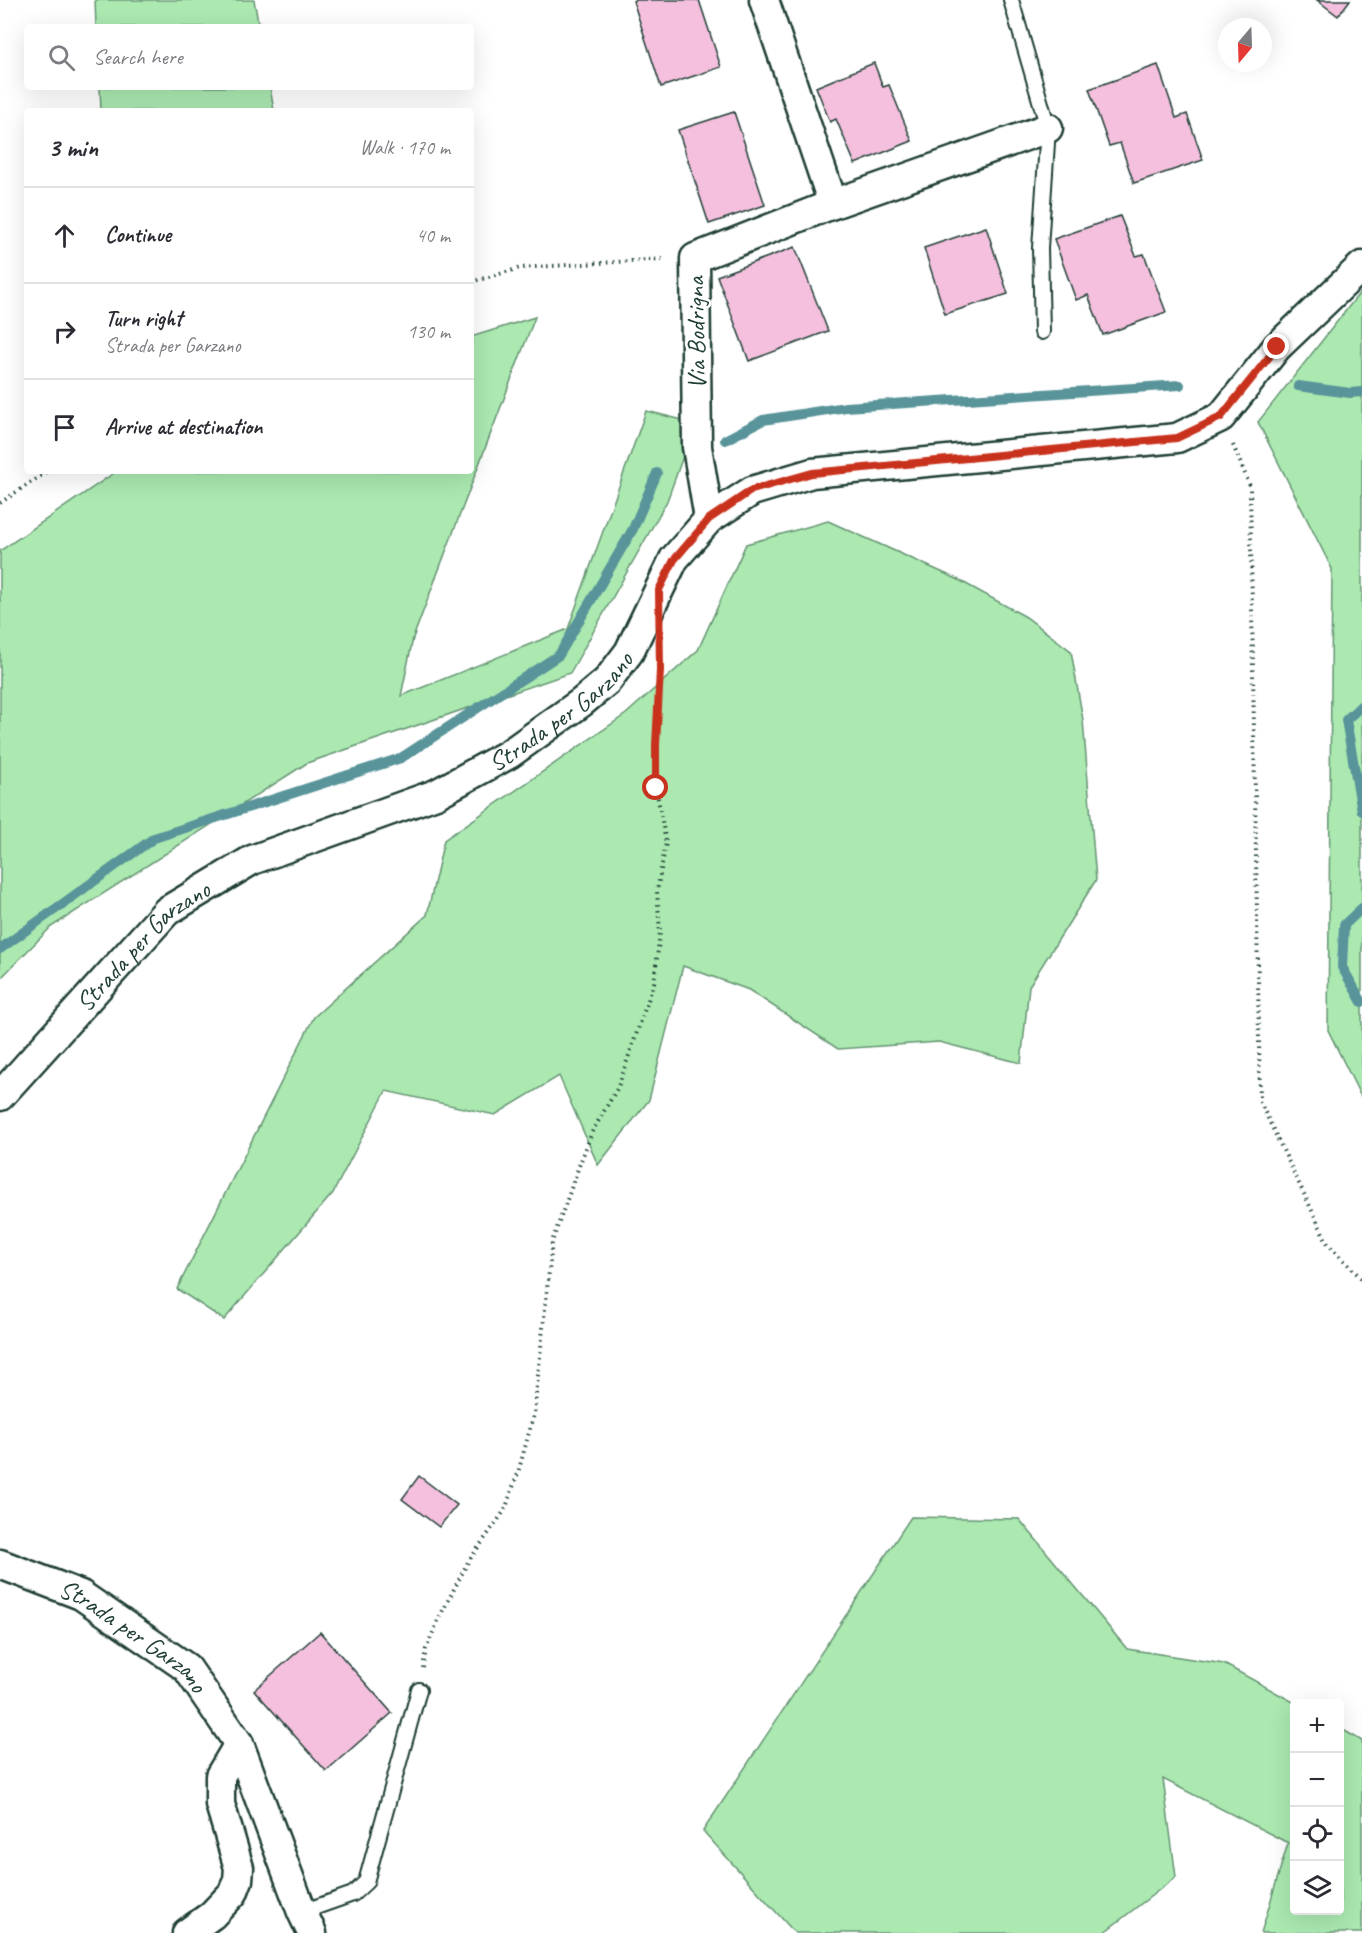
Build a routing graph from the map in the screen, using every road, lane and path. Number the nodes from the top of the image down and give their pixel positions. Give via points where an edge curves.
1 (764, 0) edge
2 (1011, 0) edge
3 (1048, 128) junction
4 (833, 204) junction
5 (695, 258) junction
6 (1362, 266) edge
7 (474, 281) edge
8 (1042, 332) dead end
9 (1221, 417) junction
10 (44, 474) edge
11 (0, 503) edge
12 (709, 519) junction
13 (660, 659) dead end
14 (0, 1096) edge
15 (1362, 1280) edge
16 (0, 1564) edge
17 (419, 1690) joint
18 (239, 1744) junction
19 (312, 1927) edge
20 (188, 1933) edge

1 - 4 street
2 - 3 lane
3 - 4 street, Via Bodrigna
3 - 8 lane via 1040,248
4 - 5 street, Via Bodrigna
5 - 7 path via 519,268
5 - 12 street, Via Bodrigna via 697,447
6 - 9 street, Strada per Garzano via 1277,347
9 - 12 street, Strada per Garzano via 1177,438 812,473 752,490
9 - 15 path via 1250,486 1260,1101 1328,1244
10 - 11 path
12 - 14 street, Strada per Garzano via 674,560 629,652 607,681 582,702 509,754 436,794 252,860 167,911
13 - 17 path via 656,788 666,843 657,891 660,932 654,983 618,1087 592,1132 552,1242 534,1414 518,1473 505,1510 468,1562 440,1616 426,1649
16 - 18 street, Strada per Garzano via 81,1594 187,1668
17 - 19 lane via 366,1882
18 - 19 street, Strada per Garzano
18 - 20 street via 220,1776 220,1804 239,1868 238,1880 233,1893

